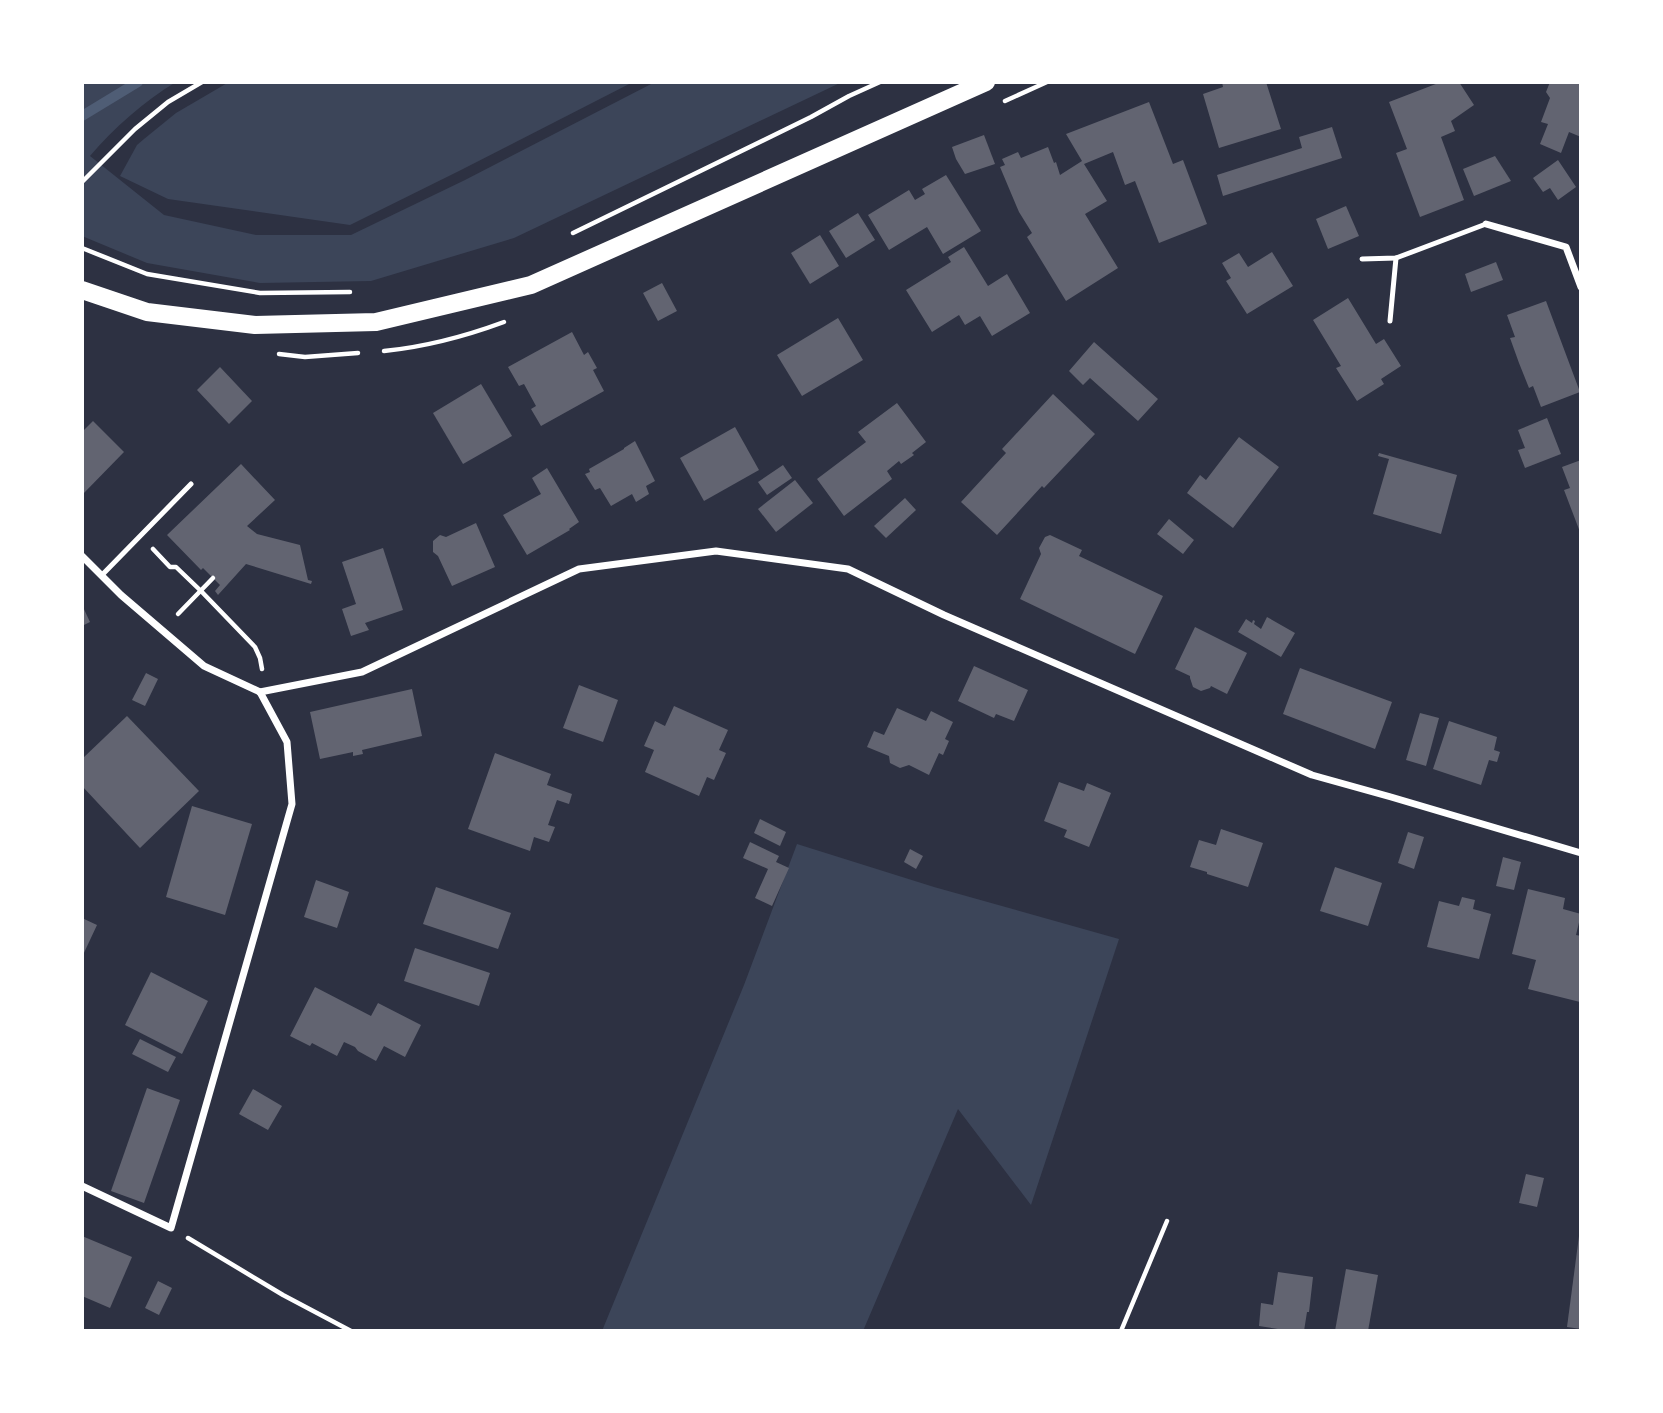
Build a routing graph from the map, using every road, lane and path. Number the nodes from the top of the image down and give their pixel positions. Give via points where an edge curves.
1 (202, 82) edge
2 (880, 82) edge
3 (986, 82) edge
4 (82, 182) edge
5 (1486, 224) joint
6 (572, 234) dead end
7 (82, 248) edge
8 (1396, 258) junction
9 (1362, 259) dead end
10 (1581, 288) edge
11 (82, 290) edge
12 (356, 292) dead end
13 (1390, 321) dead end
14 (191, 484) dead end
15 (82, 556) edge
16 (170, 567) dead end
17 (102, 575) junction
18 (213, 578) dead end
19 (201, 591) junction
20 (193, 599) dead end
21 (263, 692) junction
22 (1581, 853) edge
23 (82, 1186) edge
24 (1167, 1221) dead end
25 (171, 1228) junction
26 (351, 1331) edge
27 (1121, 1331) edge

1 - 4 path via 135,129
2 - 6 path
3 - 11 main road via 531,285 376,322 255,325 147,312
5 - 8 lane
5 - 10 street via 1566,247
7 - 12 path via 148,274 260,293
8 - 9 lane
8 - 13 lane
14 - 17 lane
15 - 17 street
16 - 19 path via 176,567
17 - 21 street via 204,666
18 - 19 path
19 - 20 path
19 - 21 path via 255,647
21 - 22 street via 362,671 579,569 716,551 848,569 1312,775
21 - 25 street via 287,743 292,804
23 - 25 street
24 - 27 path
25 - 26 path

